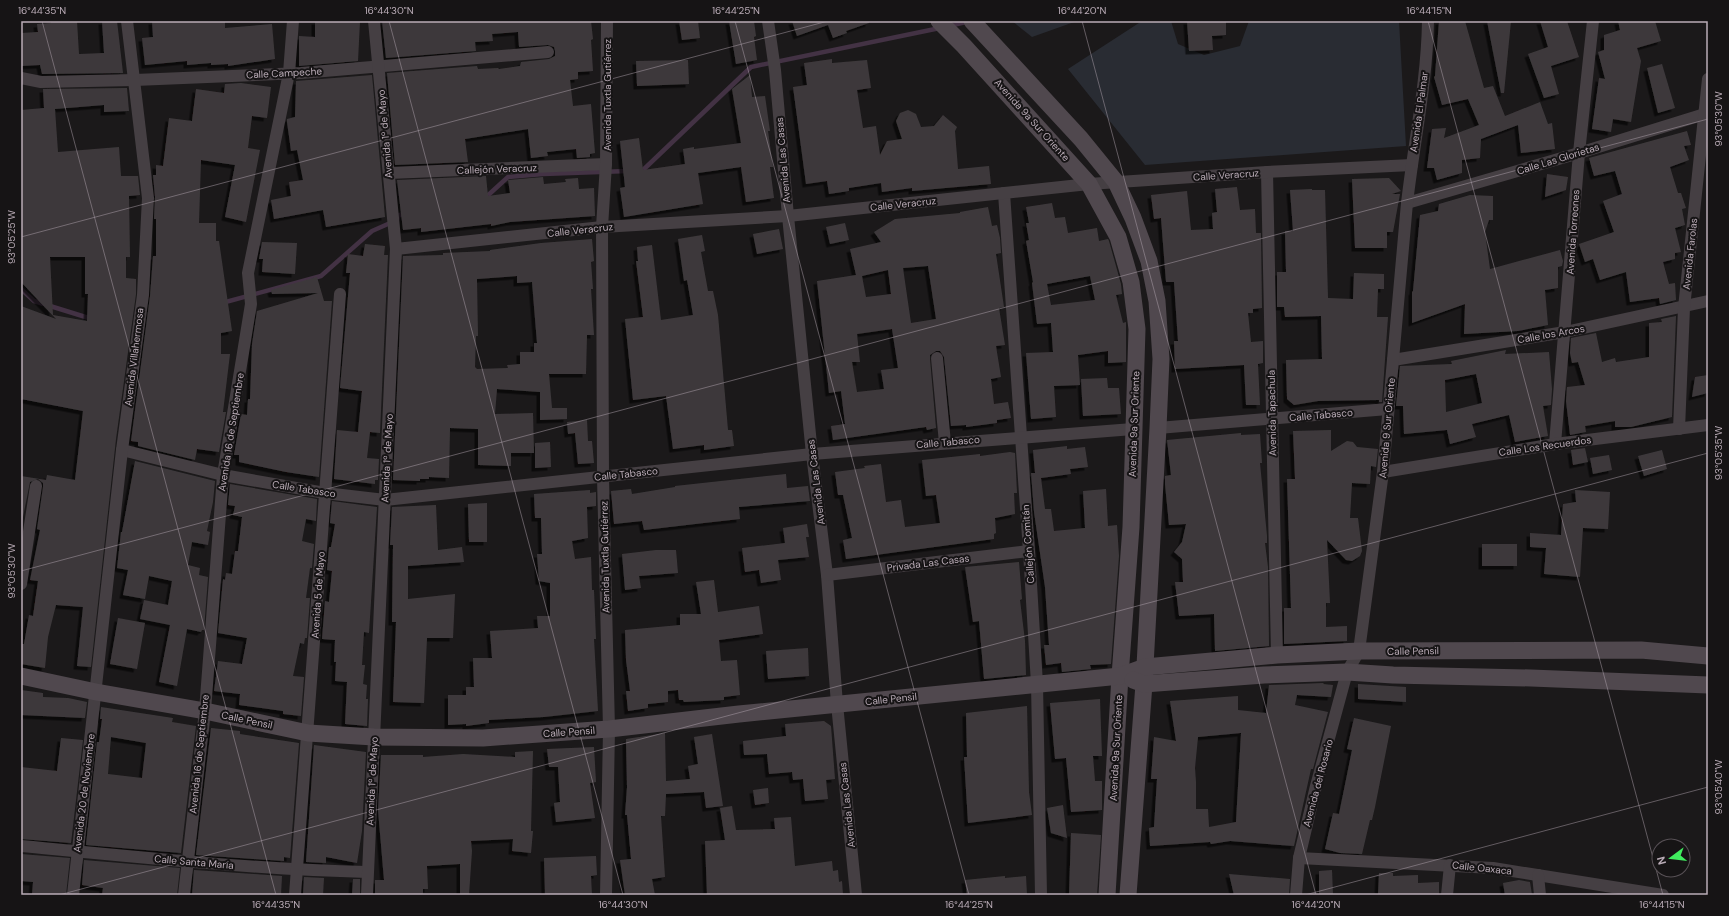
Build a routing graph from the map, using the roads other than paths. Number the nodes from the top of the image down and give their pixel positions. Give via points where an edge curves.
1 (126, 21) edge
2 (287, 21) edge
3 (293, 21) edge
4 (374, 21) edge
5 (607, 21) edge
6 (768, 21) edge
7 (939, 21) edge
8 (972, 21) edge
9 (1428, 21) edge
10 (1593, 21) edge
11 (291, 43) junction
12 (548, 52) dead end
13 (378, 66) junction
14 (289, 73) junction
15 (21, 78) edge
16 (1708, 79) edge
17 (135, 80) junction
18 (1706, 114) edge
19 (1579, 154) junction
20 (1412, 165) junction
21 (606, 166) junction
22 (1267, 172) junction
23 (389, 174) junction
24 (1116, 182) junction
25 (1089, 184) junction
26 (1004, 193) junction
27 (1407, 203) junction
28 (788, 216) junction
29 (602, 227) junction
30 (396, 250) junction
31 (340, 294) dead end
32 (1708, 301) edge
33 (1684, 308) junction
34 (1565, 332) junction
35 (937, 358) dead end
36 (1393, 360) junction
37 (1388, 409) junction
38 (1272, 419) junction
39 (1708, 425) edge
40 (1133, 428) junction
41 (1158, 428) junction
42 (1679, 429) junction
43 (1021, 436) junction
44 (945, 443) junction
45 (1555, 444) junction
46 (122, 450) junction
47 (812, 454) junction
48 (1383, 472) junction
49 (223, 475) junction
50 (603, 477) junction
51 (36, 486) dead end
52 (325, 493) junction
53 (385, 500) junction
54 (1029, 551) junction
55 (827, 575) junction
56 (21, 584) edge
57 (1359, 651) junction
58 (1277, 655) junction
59 (1708, 656) edge
60 (1145, 667) junction
61 (1347, 672) junction
62 (21, 676) edge
63 (1120, 676) junction
64 (1037, 684) junction
65 (1144, 684) junction
66 (1708, 686) edge
67 (96, 692) junction
68 (837, 704) junction
69 (205, 711) junction
70 (609, 729) junction
71 (308, 733) junction
72 (374, 737) junction
73 (21, 846) edge
74 (76, 851) junction
75 (1299, 858) junction
76 (187, 862) junction
77 (1450, 865) junction
78 (297, 870) junction
79 (367, 872) junction
80 (1538, 875) junction
81 (73, 895) edge
82 (184, 895) edge
83 (295, 895) edge
84 (367, 895) edge
85 (606, 895) edge
86 (856, 895) edge
87 (1041, 895) edge
88 (1107, 895) edge
89 (1128, 895) edge
90 (1296, 895) edge
91 (1447, 895) edge
92 (1540, 895) edge
93 (1661, 895) edge

1 - 17 street, Avenida Villahermosa
2 - 11 street
3 - 11 street, Avenida 16 de Septiembre
4 - 13 street, Avenida 1º de Mayo
5 - 21 street, Avenida Tuxtla Gutiérrez
6 - 28 street, Avenida Las Casas
7 - 25 main road, Avenida 9a Sur Oriente
8 - 24 main road via 1081,139
9 - 20 street, Avenida El Palmar via 1426,74
10 - 19 street, Avenida Torreones
11 - 14 street, Avenida 16 de Septiembre
12 - 13 street, Calle Campeche
13 - 14 street, Calle Campeche
13 - 23 street, Avenida 1º de Mayo
14 - 17 street, Calle Campeche
14 - 49 street, Avenida 16 de Septiembre via 248,273 251,304
15 - 17 street, Calle Campeche via 41,82
16 - 18 street, Avenida Farolas
17 - 46 street, Avenida Villahermosa via 148,198 142,295
18 - 19 street, Calle Las Glorietas
18 - 33 street, Avenida Farolas
19 - 27 street, Calle Las Glorietas
19 - 34 street, Avenida Torreones
20 - 22 street, Calle Veracruz
20 - 27 street, Avenida El Palmar
21 - 23 street, Callejón Veracruz
21 - 29 street, Avenida Tuxtla Gutiérrez
22 - 24 street, Calle Veracruz
22 - 38 street, Avenida Tapachula
23 - 30 street, Avenida 1º de Mayo
24 - 25 street, Calle Veracruz
24 - 41 main road via 1149,261 1157,301 1160,360
25 - 26 street, Calle Veracruz
25 - 40 main road, Avenida 9a Sur Oriente via 1118,237 1131,282 1137,330
26 - 28 street, Calle Veracruz
26 - 43 street, Callejón Comitán
27 - 36 street, Avenida 9 Sur Oriente
28 - 29 street, Calle Veracruz
28 - 47 street, Avenida Las Casas
29 - 30 street, Calle Veracruz
29 - 50 street, Avenida Tuxtla Gutiérrez
30 - 53 street, Avenida 1º de Mayo
31 - 52 street, Avenida 5 de Mayo
32 - 33 street, Calle los Arcos
33 - 34 street, Calle los Arcos
33 - 42 street, Avenida Farolas
34 - 36 street, Calle los Arcos
34 - 45 street, Avenida Torreones
35 - 44 street
36 - 37 street, Avenida 9 Sur Oriente
37 - 38 street, Calle Tabasco
37 - 48 street, Avenida 9 Sur Oriente
38 - 41 street, Calle Tabasco
38 - 58 street, Avenida Tapachula
39 - 42 street, Calle Los Recuerdos
40 - 43 street, Calle Tabasco
40 - 63 main road, Avenida 9a Sur Oriente via 1131,527
41 - 60 main road
42 - 45 street, Calle Los Recuerdos
43 - 44 street, Calle Tabasco
43 - 54 street, Callejón Comitán
44 - 47 street, Calle Tabasco
45 - 48 street, Calle Los Recuerdos
46 - 49 street, Calle Tabasco
46 - 67 street, Avenida Villahermosa
47 - 50 street, Calle Tabasco
47 - 55 street, Avenida Las Casas
48 - 57 street, Avenida 9 Sur Oriente
49 - 52 street, Calle Tabasco
49 - 69 street, Avenida 16 de Septiembre
50 - 53 street, Calle Tabasco
50 - 70 street, Avenida Tuxtla Gutiérrez
51 - 56 street
52 - 53 street, Calle Tabasco
52 - 71 street, Avenida 5 de Mayo
53 - 72 street, Avenida 1º de Mayo
54 - 55 street, Privada Las Casas
54 - 64 street, Callejón Comitán
55 - 68 street, Avenida Las Casas
57 - 58 main road, Calle Pensil
57 - 59 main road, Calle Pensil via 1641,650
57 - 61 street, Avenida del Rosario
58 - 60 main road, Calle Pensil
60 - 63 main road, Calle Pensil
60 - 65 main road
61 - 65 main road, Calle Pensil
61 - 66 main road, Calle Pensil
61 - 75 street, Avenida del Rosario
62 - 67 main road, Calle Pensil
63 - 64 main road, Calle Pensil
63 - 65 main road, Calle Pensil
63 - 88 main road, Avenida 9a Sur Oriente
64 - 68 main road, Calle Pensil
64 - 87 street, Callejón Comitán
65 - 89 main road
67 - 69 main road, Calle Pensil
67 - 74 street, Avenida 20 de Noviembre
68 - 70 main road, Calle Pensil
68 - 86 street, Avenida Las Casas
69 - 71 main road, Calle Pensil
69 - 76 street, Avenida 16 de Septiembre
70 - 72 main road, Calle Pensil via 483,738
70 - 85 street, Avenida Tuxtla Gutiérrez
71 - 72 main road, Calle Pensil
71 - 78 street, Avenida 5 de Mayo
72 - 79 street, Avenida 1º de Mayo
73 - 74 street, Calle Santa María
74 - 76 street, Calle Santa María
74 - 81 street, Avenida 20 de Noviembre
75 - 77 street, Calle Oaxaca
75 - 90 street, Avenida del Rosario
76 - 78 street, Calle Santa María
76 - 82 street, Avenida 16 de Septiembre
77 - 80 street, Calle Oaxaca
77 - 91 street
78 - 79 street, Calle Santa María
78 - 83 street, Avenida 5 de Mayo
79 - 84 street, Avenida 1º de Mayo
80 - 92 street
80 - 93 street, Calle Oaxaca

